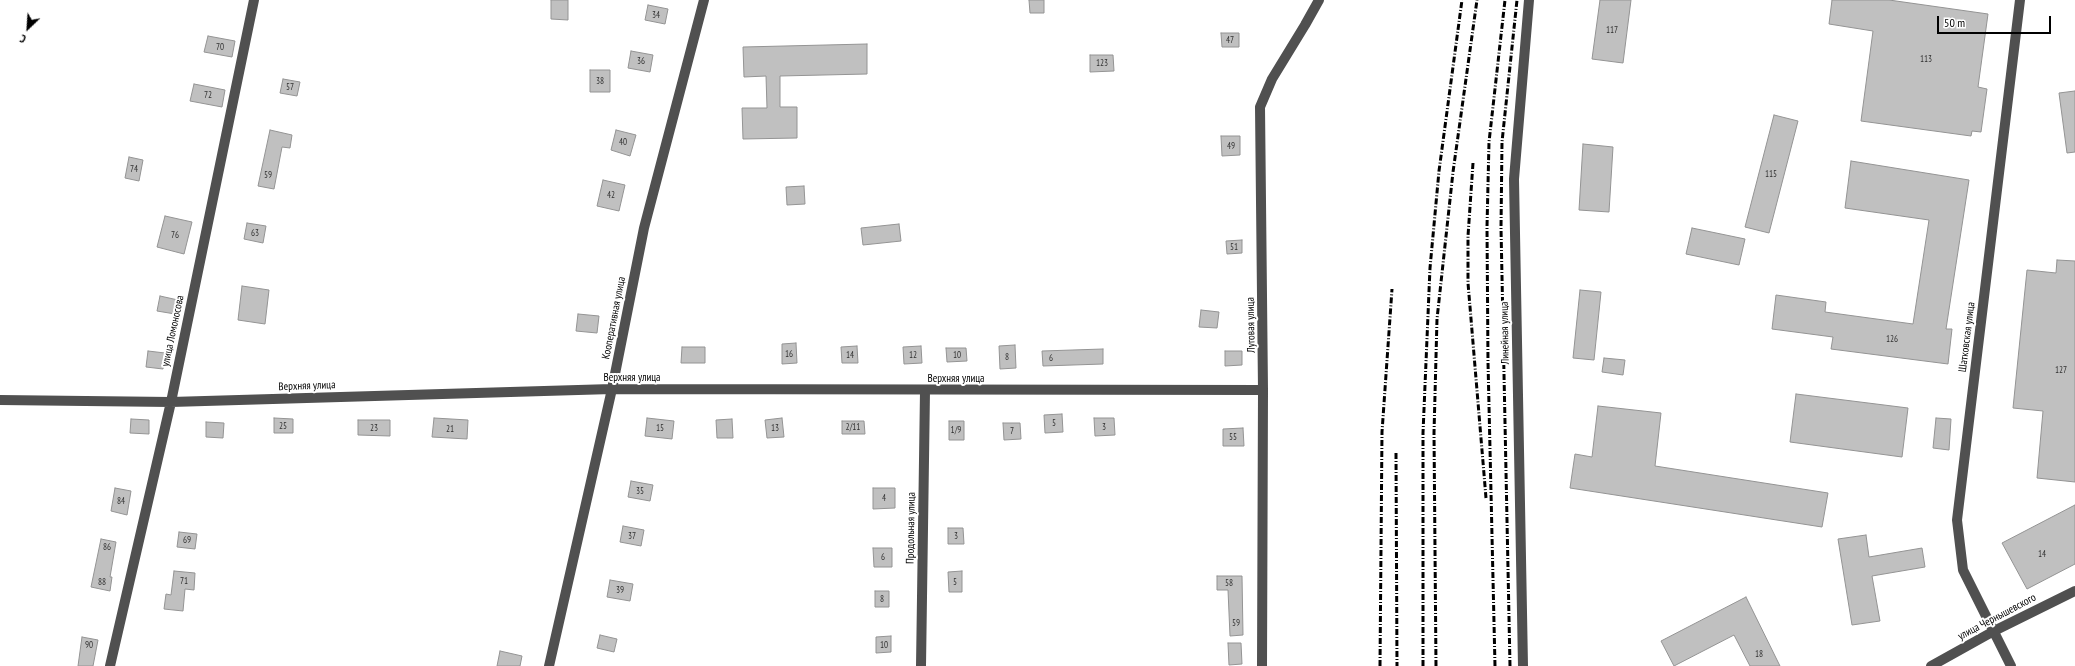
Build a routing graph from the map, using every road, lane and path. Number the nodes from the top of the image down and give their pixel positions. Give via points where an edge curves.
1 (254, 0) edge
2 (704, 0) edge
3 (1319, 0) edge
4 (1529, 0) edge
5 (2020, 0) edge
6 (612, 389) junction
7 (1264, 390) junction
8 (925, 391) junction
9 (0, 400) edge
10 (171, 402) junction
11 (2075, 591) edge
12 (1994, 631) junction
13 (110, 666) edge
14 (549, 666) edge
15 (921, 666) edge
16 (1262, 666) edge
17 (1523, 666) edge
18 (1931, 666) edge
19 (2011, 666) edge

1 - 10 street, улица Ломоносова
2 - 6 street, Кооперативная улица via 644,228
3 - 7 street, Луговая улица via 1272,79 1260,107
4 - 17 street, Линейная улица via 1514,178
5 - 12 street, Шатковская улица via 1957,520 1963,570
6 - 8 street, Верхняя улица
6 - 10 street, Верхняя улица
6 - 14 street, Кооперативная улица
7 - 8 street, Верхняя улица
7 - 16 street, Луговая улица
8 - 15 street, Продольная улица
9 - 10 street, Верхняя улица
10 - 13 street, улица Ломоносова
11 - 12 street, улица Чернышевского
12 - 18 street, улица Чернышевского
12 - 19 street, Шатковская улица

